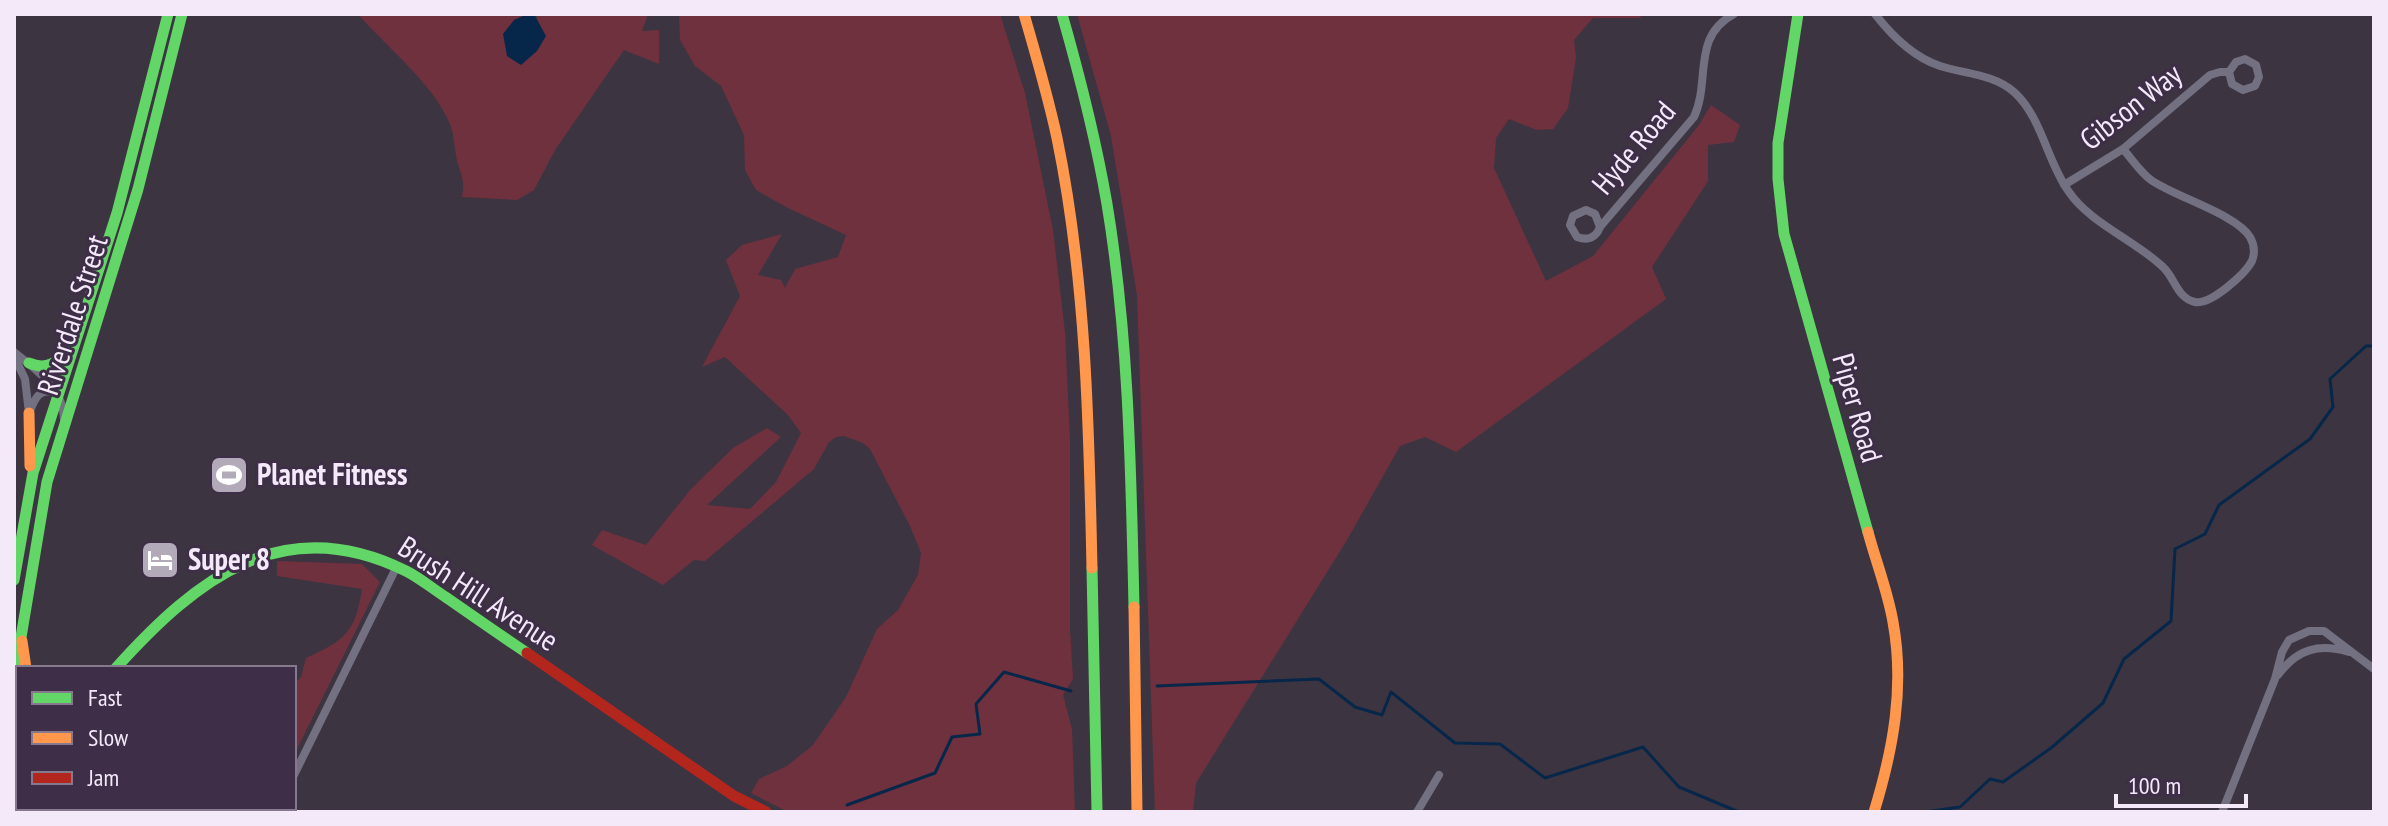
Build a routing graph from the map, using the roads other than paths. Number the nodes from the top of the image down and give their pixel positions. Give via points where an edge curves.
1 (168, 14) edge
2 (182, 14) edge
3 (1024, 14) edge
4 (1062, 14) edge
5 (1734, 14) edge
6 (1798, 14) edge
7 (1875, 14) edge
8 (2229, 72) dead end
9 (2123, 149) junction
10 (2064, 185) junction
11 (1600, 227) dead end
12 (78, 331) junction
13 (14, 354) edge
14 (29, 363) junction
15 (57, 393) junction
16 (29, 413) junction
17 (64, 424) junction
18 (31, 482) junction
19 (397, 566) junction
20 (14, 580) edge
21 (21, 635) junction
22 (2354, 654) junction
23 (16, 666) edge
24 (26, 666) edge
25 (118, 666) edge
26 (2374, 669) edge
27 (2275, 679) junction
28 (296, 771) edge
29 (1439, 775) dead end
30 (766, 812) edge
31 (1097, 812) edge
32 (1137, 812) edge
33 (1417, 812) edge
34 (1874, 812) edge
35 (2222, 812) edge

1 - 12 main road, Riverdale Street via 117,213
2 - 17 main road, Riverdale Street via 138,189
3 - 31 main road via 1060,151 1082,307
4 - 32 main road via 1101,163 1121,304
5 - 11 street, Hyde Road via 1717,26 1707,45 1703,96 1694,117
6 - 34 main road, Piper Road via 1778,143 1782,221 1899,655 1895,737
7 - 10 street via 1925,59 1996,81 2014,92
8 - 9 street, Gibson Way via 2207,77
9 - 10 street, Gibson Way
9 - 10 street via 2150,179 2249,236 2252,260 2213,297 2197,302 2185,297 2165,268 2082,207
12 - 14 main road via 55,364 41,368
12 - 15 main road, Riverdale Street
13 - 14 street
13 - 16 street via 25,379
14 - 15 street
15 - 16 street via 41,393
15 - 17 street
15 - 18 main road, Riverdale Street
16 - 18 main road
17 - 21 main road, Riverdale Street via 38,519
18 - 20 main road, Riverdale Street
19 - 25 main road, Brush Hill Avenue via 364,553 326,547 254,557 195,592
19 - 28 street
19 - 30 main road, Brush Hill Avenue via 726,791
21 - 23 main road, Riverdale Street
21 - 24 main road
22 - 26 street
22 - 27 street via 2328,647 2304,650
22 - 27 street via 2328,633 2309,631 2286,644
27 - 35 street
29 - 33 street

